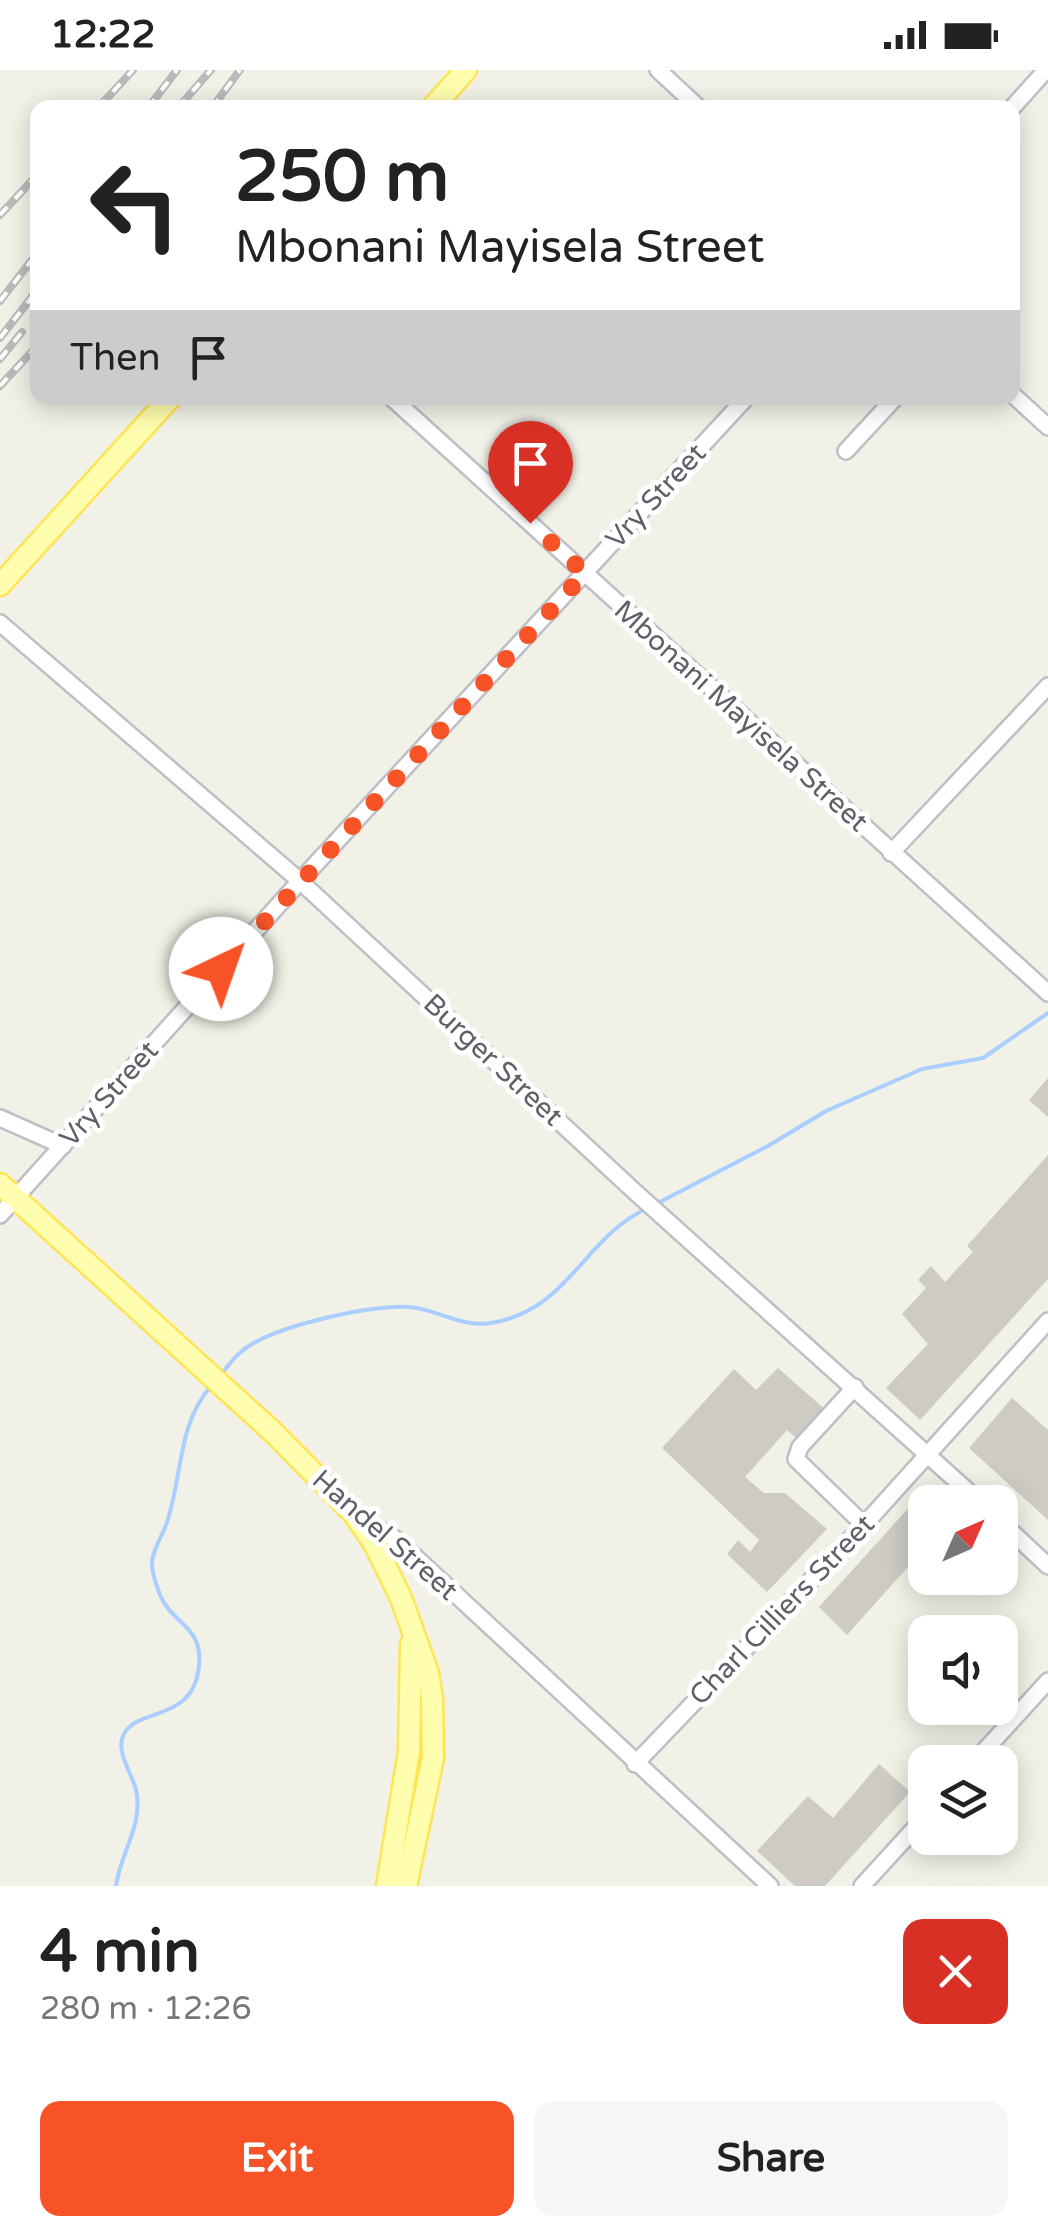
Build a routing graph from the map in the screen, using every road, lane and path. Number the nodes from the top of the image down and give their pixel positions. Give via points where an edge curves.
1 (466, 70) edge
2 (658, 70) edge
3 (1046, 70) edge
4 (439, 100) edge
5 (690, 100) edge
6 (1019, 100) edge
7 (1020, 401) edge
8 (164, 405) edge
9 (400, 405) edge
10 (740, 405) edge
11 (888, 405) edge
12 (1048, 426) edge
13 (846, 450) dead end
14 (585, 573) junction
15 (0, 585) edge
16 (0, 623) edge
17 (1048, 686) edge
18 (891, 853) junction
19 (300, 881) junction
20 (1044, 990) edge
21 (0, 1118) edge
22 (62, 1146) junction
23 (8, 1191) edge
24 (0, 1215) edge
25 (1048, 1322) edge
26 (855, 1387) junction
27 (929, 1454) junction
28 (962, 1485) edge
29 (354, 1514) junction
30 (864, 1525) junction
31 (1018, 1538) edge
32 (1048, 1566) edge
33 (412, 1626) junction
34 (1048, 1681) edge
35 (990, 1745) edge
36 (635, 1764) junction
37 (908, 1836) edge
38 (387, 1886) edge
39 (406, 1886) edge
40 (770, 1886) edge
41 (862, 1886) edge

1 - 4 main road
2 - 5 street
3 - 6 street
7 - 12 street
8 - 15 main road
9 - 14 street, Mbonani Mayisela Street
10 - 14 street, Vry Street
11 - 13 street
14 - 18 street, Mbonani Mayisela Street
14 - 19 street, Vry Street
16 - 19 street, Burger Street
17 - 18 street
18 - 20 street, Mbonani Mayisela Street
19 - 22 street, Vry Street
19 - 26 street, Burger Street
21 - 22 street
22 - 23 street, Vry Street
23 - 24 street, Vry Street
23 - 29 main road, Handel Street
25 - 27 street, Charl Cilliers Street
26 - 27 street, Burger Street
26 - 30 street via 796,1459
27 - 28 street, Burger Street
27 - 30 street, Charl Cilliers Street
29 - 33 main road
29 - 36 street, Handel Street via 397,1540
30 - 36 street, Charl Cilliers Street
31 - 32 street
33 - 38 main road via 409,1751
33 - 39 main road via 428,1672 434,1725
34 - 35 street
36 - 40 street, Handel Street
37 - 41 street

